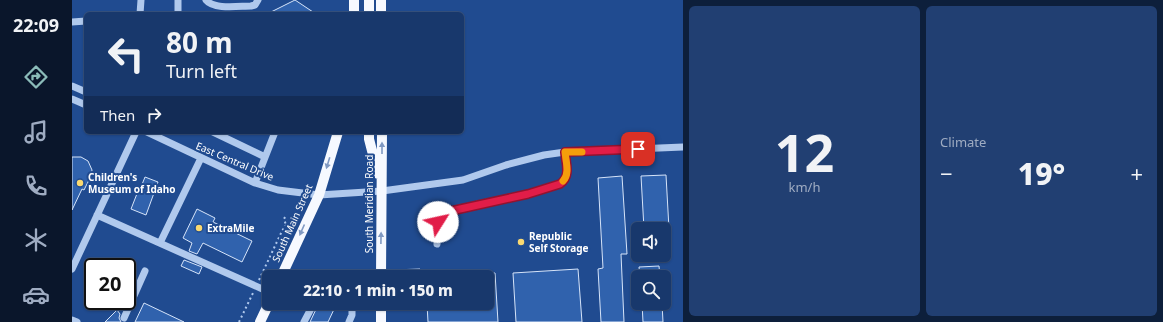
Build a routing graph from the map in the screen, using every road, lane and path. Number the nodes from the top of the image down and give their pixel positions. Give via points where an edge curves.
1 (141, 0) edge
2 (178, 0) edge
3 (206, 0) edge
4 (258, 0) edge
5 (354, 0) edge
6 (369, 0) edge
7 (381, 0) edge
8 (140, 12) edge
9 (178, 12) edge
10 (354, 12) edge
11 (369, 12) edge
12 (381, 12) edge
13 (84, 21) edge
14 (72, 22) edge
15 (72, 86) edge
16 (84, 91) edge
17 (72, 98) edge
18 (84, 104) edge
19 (135, 134) edge
20 (151, 134) edge
21 (217, 134) edge
22 (274, 134) edge
23 (337, 134) edge
24 (369, 134) edge
25 (382, 134) edge
26 (683, 147) edge
27 (565, 152) junction
28 (265, 157) junction
29 (201, 158) junction
30 (256, 183) junction
31 (382, 191) junction
32 (318, 195) junction
33 (97, 215) junction
34 (285, 217) dead end
35 (160, 243) junction
36 (437, 244) dead end
37 (72, 269) edge
38 (284, 270) edge
39 (381, 270) edge
40 (145, 271) dead end
41 (259, 280) dead end
42 (262, 289) edge
43 (252, 296) dead end
44 (266, 310) edge
45 (310, 310) edge
46 (381, 310) edge
47 (124, 318) dead end
48 (72, 320) edge
49 (77, 322) edge
50 (239, 322) edge
51 (260, 322) edge
52 (304, 322) edge
53 (381, 322) edge

1 - 8 street
2 - 9 street
3 - 4 street via 217,7 251,6
5 - 10 main road
6 - 11 main road
7 - 12 main road
13 - 14 street
15 - 16 street
17 - 18 street
19 - 33 street
20 - 29 street, East Central Drive
21 - 28 street
22 - 28 street
23 -> 32 main road, South Main Street
24 - 31 main road
31 -> 25 main road, South Meridian Road
26 - 27 street, East Central Drive
27 - 31 street, East Central Drive via 544,155 463,180
27 - 36 street via 567,174 560,184 444,214 438,222
28 - 30 street
29 - 30 street, East Central Drive
29 - 35 street
30 - 32 street, East Central Drive via 278,190
31 - 32 street, East Central Drive
39 -> 31 main road, South Meridian Road
32 -> 38 main road, South Main Street
33 - 35 street
33 - 37 street
34 - 41 path via 287,226 282,231
35 - 42 street
40 - 47 street
43 - 50 path
44 - 51 main road
45 - 52 street
46 - 53 main road
48 - 49 street

